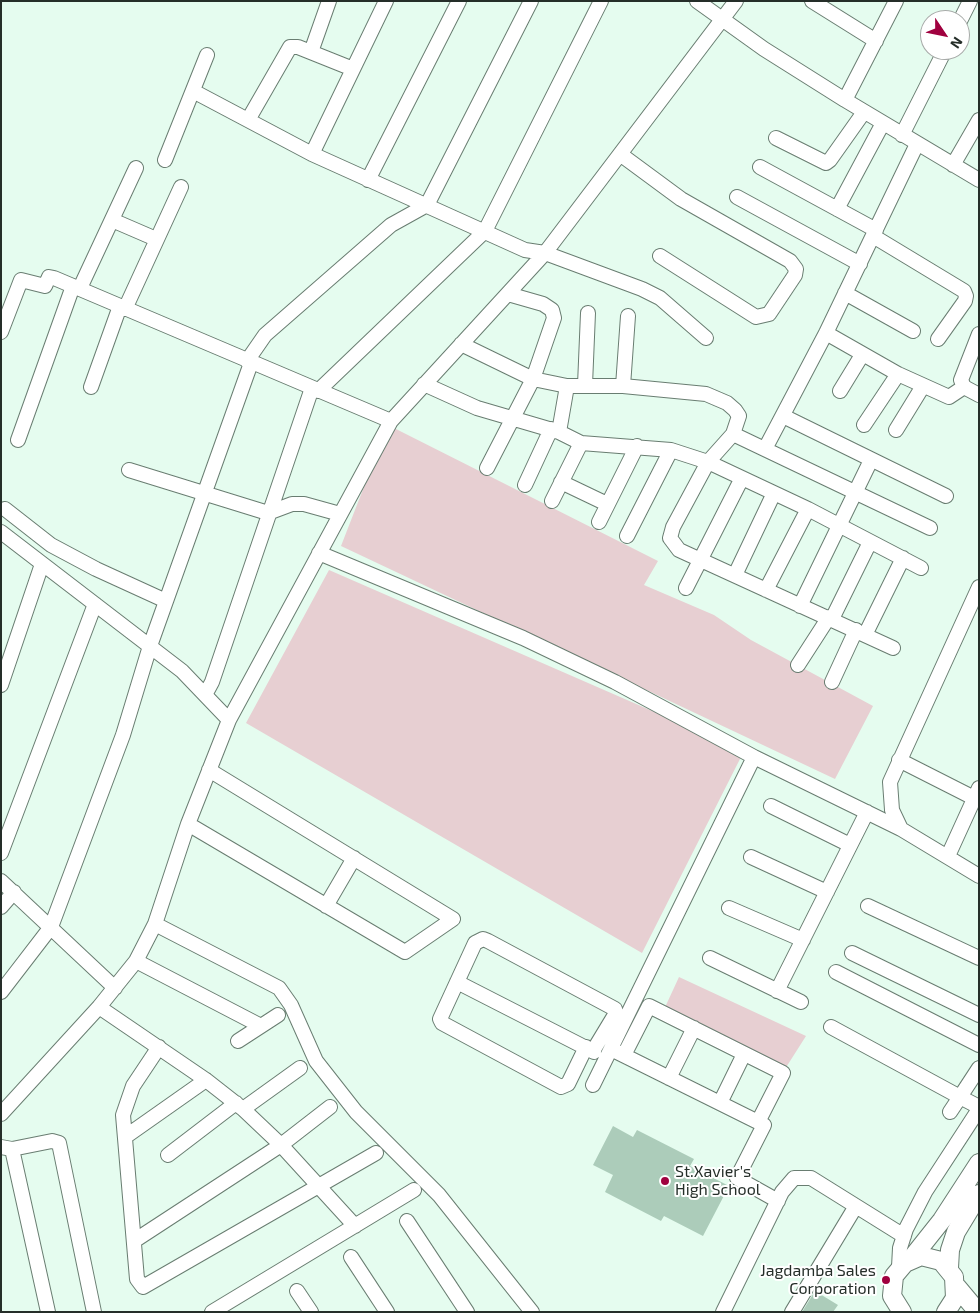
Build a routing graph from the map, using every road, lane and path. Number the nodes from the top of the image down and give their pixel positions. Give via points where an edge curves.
1 (329, 1) edge
2 (386, 1) edge
3 (459, 1) edge
4 (530, 1) edge
5 (601, 1) edge
6 (697, 1) edge
7 (736, 1) edge
8 (812, 1) edge
9 (892, 3) edge
10 (722, 20) junction
11 (876, 41) junction
12 (311, 52) junction
13 (207, 54) dead end
14 (940, 60) edge
15 (353, 69) junction
16 (193, 91) junction
17 (845, 100) junction
18 (864, 112) junction
19 (248, 120) junction
20 (979, 120) edge
21 (883, 123) junction
22 (902, 135) junction
23 (776, 138) dead end
24 (917, 144) junction
25 (312, 154) junction
26 (620, 154) junction
27 (165, 160) dead end
28 (953, 166) junction
29 (760, 167) dead end
30 (136, 168) dead end
31 (368, 180) junction
32 (979, 180) edge
33 (181, 187) dead end
34 (737, 197) dead end
35 (427, 204) junction
36 (837, 209) junction
37 (112, 220) junction
38 (485, 232) junction
39 (874, 233) junction
40 (156, 240) junction
41 (545, 253) junction
42 (660, 256) dead end
43 (860, 264) junction
44 (77, 287) junction
45 (845, 293) junction
46 (508, 294) junction
47 (123, 307) junction
48 (588, 313) dead end
49 (628, 316) dead end
50 (913, 331) dead end
51 (1, 332) edge
52 (826, 333) junction
53 (979, 334) edge
54 (706, 338) dead end
55 (938, 339) dead end
56 (461, 344) junction
57 (862, 354) junction
58 (249, 362) junction
59 (898, 374) junction
60 (533, 378) junction
61 (424, 384) junction
62 (585, 385) junction
63 (567, 386) junction
64 (623, 386) junction
65 (923, 386) junction
66 (91, 387) dead end
67 (964, 387) junction
68 (315, 389) junction
69 (840, 391) dead end
70 (979, 395) edge
71 (783, 416) junction
72 (511, 419) junction
73 (391, 421) junction
74 (864, 425) dead end
75 (555, 430) junction
76 (896, 430) dead end
77 (733, 434) junction
78 (18, 440) dead end
79 (581, 443) junction
80 (637, 446) junction
81 (766, 447) junction
82 (670, 450) junction
83 (871, 460) junction
84 (708, 462) junction
85 (487, 468) dead end
86 (130, 470) dead end
87 (742, 478) junction
88 (561, 482) junction
89 (525, 485) dead end
90 (856, 492) junction
91 (774, 493) junction
92 (204, 494) junction
93 (946, 496) dead end
94 (552, 501) dead end
95 (607, 504) junction
96 (5, 509) dead end
97 (808, 509) junction
98 (268, 513) junction
99 (340, 514) junction
100 (599, 522) dead end
101 (839, 525) junction
102 (930, 528) dead end
103 (1, 532) edge
104 (627, 536) dead end
105 (870, 542) junction
106 (319, 553) junction
107 (902, 558) junction
108 (701, 559) junction
109 (42, 564) junction
110 (921, 568) dead end
111 (734, 574) junction
112 (979, 587) edge
113 (686, 588) dead end
114 (766, 590) junction
115 (166, 601) junction
116 (95, 604) junction
117 (800, 606) junction
118 (830, 618) junction
119 (861, 632) junction
120 (150, 646) junction
121 (893, 648) dead end
122 (798, 665) dead end
123 (832, 682) dead end
124 (1, 685) edge
125 (205, 695) junction
126 (229, 720) junction
127 (754, 757) junction
128 (899, 760) junction
129 (210, 770) junction
130 (977, 793) edge
131 (771, 806) dead end
132 (866, 812) junction
133 (188, 824) junction
134 (901, 829) junction
135 (850, 845) junction
136 (1, 853) edge
137 (948, 856) junction
138 (354, 858) junction
139 (751, 858) dead end
140 (978, 875) edge
141 (1, 881) edge
142 (14, 892) junction
143 (826, 892) junction
144 (326, 906) junction
145 (868, 906) dead end
146 (1, 907) edge
147 (729, 908) dead end
148 (155, 924) junction
149 (51, 928) junction
150 (803, 940) junction
151 (852, 954) dead end
152 (710, 958) dead end
153 (979, 958) edge
154 (136, 961) junction
155 (836, 972) dead end
156 (457, 982) junction
157 (115, 988) junction
158 (777, 991) junction
159 (1, 992) edge
160 (802, 1002) dead end
161 (99, 1007) junction
162 (278, 1015) dead end
163 (979, 1015) edge
164 (261, 1026) junction
165 (832, 1027) dead end
166 (694, 1028) junction
167 (238, 1041) dead end
168 (979, 1045) edge
169 (158, 1047) junction
170 (590, 1049) junction
171 (608, 1054) junction
172 (744, 1054) junction
173 (624, 1056) junction
174 (300, 1068) dead end
175 (979, 1068) edge
176 (669, 1078) junction
177 (206, 1080) junction
178 (593, 1085) dead end
179 (960, 1097) junction
180 (720, 1103) junction
181 (240, 1106) junction
182 (330, 1107) dead end
183 (979, 1108) edge
184 (950, 1112) dead end
185 (1, 1114) edge
186 (758, 1122) junction
187 (124, 1137) junction
188 (281, 1145) junction
189 (6, 1148) edge
190 (376, 1153) dead end
191 (168, 1155) dead end
192 (979, 1163) edge
193 (320, 1187) junction
194 (414, 1190) dead end
195 (979, 1194) edge
196 (778, 1201) junction
197 (856, 1206) junction
198 (407, 1221) dead end
199 (355, 1226) junction
200 (904, 1236) junction
201 (134, 1241) junction
202 (351, 1257) dead end
203 (905, 1263) junction
204 (949, 1268) junction
205 (892, 1285) junction
206 (956, 1287) junction
207 (297, 1291) dead end
208 (48, 1312) edge
209 (94, 1312) edge
210 (212, 1312) edge
211 (311, 1312) edge
212 (387, 1312) edge
213 (467, 1312) edge
214 (532, 1312) edge
215 (723, 1312) edge
216 (792, 1312) edge
217 (882, 1312) edge
218 (902, 1312) edge
219 (946, 1312) edge
220 (978, 1312) edge

1 - 12 street
2 - 15 street
3 - 31 street
4 - 35 street
5 - 38 street
6 - 10 street
7 - 10 street
8 - 11 street
9 - 11 street
10 - 17 street
10 - 26 street
11 - 17 street
12 - 15 street
12 - 19 street via 290,47 285,52
13 - 16 street
14 - 22 street
15 - 25 street
16 - 19 street
16 - 27 street
17 - 18 street
18 - 21 street
18 - 23 street via 826,162
19 - 25 street
20 - 28 street
21 - 22 street
21 - 36 street
22 - 24 street
24 - 28 street
24 - 39 street
25 - 31 street
26 - 41 street
26 - 42 street via 681,199 790,261 796,270 769,314 756,317
28 - 32 street
29 - 36 street
30 - 37 street
31 - 35 street
33 - 40 street
34 - 43 street
35 - 38 street
35 - 58 street via 391,225 266,335
36 - 39 street
37 - 40 street
37 - 44 street
38 - 41 street via 524,250
38 - 68 street
39 - 43 street
39 - 55 street via 964,291 965,301
40 - 47 street
41 - 46 street
41 - 54 street via 660,298
43 - 45 street
44 - 47 street
44 - 51 street via 49,277 45,286 21,280
44 - 78 street
45 - 50 street
45 - 52 street
46 - 56 street
46 - 60 street via 543,304 552,310 554,318
47 - 58 street
47 - 66 street
48 - 62 street
49 - 64 street
52 - 57 street
52 - 71 street
53 - 67 street via 961,380
56 - 60 street
56 - 61 street
57 - 59 street
57 - 69 street
58 - 68 street
58 - 92 street
59 - 65 street
59 - 74 street
60 - 63 street
60 - 72 street
61 - 72 street
61 - 73 street
62 - 63 street
62 - 64 street
63 - 75 street
64 - 77 street via 706,394 727,403 739,416
65 - 67 street via 948,397
65 - 76 street
67 - 70 street
68 - 73 street
68 - 98 street
71 - 81 street
71 - 83 street
72 - 75 street
72 - 85 street
73 - 99 street
75 - 79 street
75 - 89 street
77 - 81 street
77 - 84 street
79 - 80 street
79 - 88 street
80 - 82 street
80 - 95 street
81 - 90 street
82 - 84 street
82 - 104 street
83 - 90 street
83 - 93 street
84 - 87 street
84 - 108 street via 670,538 679,550
86 - 92 street
87 - 91 street
87 - 108 street
88 - 94 street
88 - 95 street
90 - 101 street
90 - 102 street
91 - 97 street
91 - 111 street
92 - 98 street
92 - 115 street
95 - 100 street
96 - 115 street via 51,545
97 - 101 street
97 - 114 street
98 - 99 street via 283,506 304,504
98 - 125 street
99 - 106 street
101 - 105 street
101 - 117 street
103 - 109 street
105 - 107 street
105 - 118 street
106 - 126 street
106 - 127 street via 523,638 615,682
107 - 110 street
107 - 119 street
108 - 111 street
108 - 113 street
109 - 116 street
109 - 124 street
111 - 114 street
112 - 128 street
114 - 117 street
115 - 120 street
116 - 120 street
116 - 136 street
117 - 118 street
118 - 119 street
118 - 122 street
119 - 121 street
119 - 123 street
120 - 125 street via 182,671
120 - 149 street via 123,735
125 - 126 street
126 - 129 street
127 - 132 street
127 - 171 street
128 - 130 street
128 - 134 street via 889,791 892,810
129 - 133 street
129 - 138 street
130 - 137 street
131 - 135 street
132 - 134 street
132 - 135 street
133 - 144 street
133 - 148 street
134 - 137 street
135 - 143 street
137 - 140 street
138 - 144 street
138 - 144 street via 453,919 405,952
139 - 143 street
141 - 142 street
142 - 146 street
142 - 149 street
143 - 150 street
145 - 153 street
147 - 150 street
148 - 154 street
148 - 214 street via 278,988 291,1005 316,1061 356,1112 439,1194
149 - 157 street
149 - 159 street
150 - 158 street
151 - 163 street
152 - 158 street
154 - 157 street
154 - 164 street
155 - 168 street
156 - 170 street
156 - 170 street via 440,1019 442,1023 558,1086 568,1084
156 - 170 street via 474,943 483,939 488,941 615,1009 616,1013
157 - 161 street
158 - 160 street
161 - 169 street
161 - 185 street
162 - 164 street
164 - 167 street
165 - 179 street
166 - 172 street
166 - 173 street via 649,1006
166 - 176 street
169 - 177 street
169 - 187 street via 126,1101 122,1115
170 - 171 street
171 - 173 street
171 - 178 street
172 - 180 street
172 - 186 street via 783,1073
173 - 176 street
174 - 181 street
175 - 179 street
176 - 180 street
177 - 181 street
177 - 187 street
179 - 183 street
179 - 184 street
180 - 186 street
181 - 188 street
181 - 191 street
182 - 188 street
183 - 200 street via 926,1192
186 - 196 street via 764,1125 736,1178
187 - 201 street
188 - 193 street
188 - 201 street
189 - 208 street
189 - 209 street via 52,1141 59,1143
190 - 193 street
192 - 203 main road via 942,1220
193 - 199 street
193 - 201 street via 143,1287 137,1279
194 - 199 street
195 - 204 main road via 956,1232
196 - 197 street via 787,1184 802,1177 811,1178
196 - 215 street
197 - 200 street
197 - 216 street
198 - 213 street
199 - 210 street
200 - 203 street via 900,1248
202 - 212 street
203 - 204 main road via 932,1257
203 - 205 main road
204 - 206 main road
205 - 217 main road
205 - 218 main road via 892,1296
206 - 219 main road via 955,1298
206 - 220 main road
207 - 211 street

